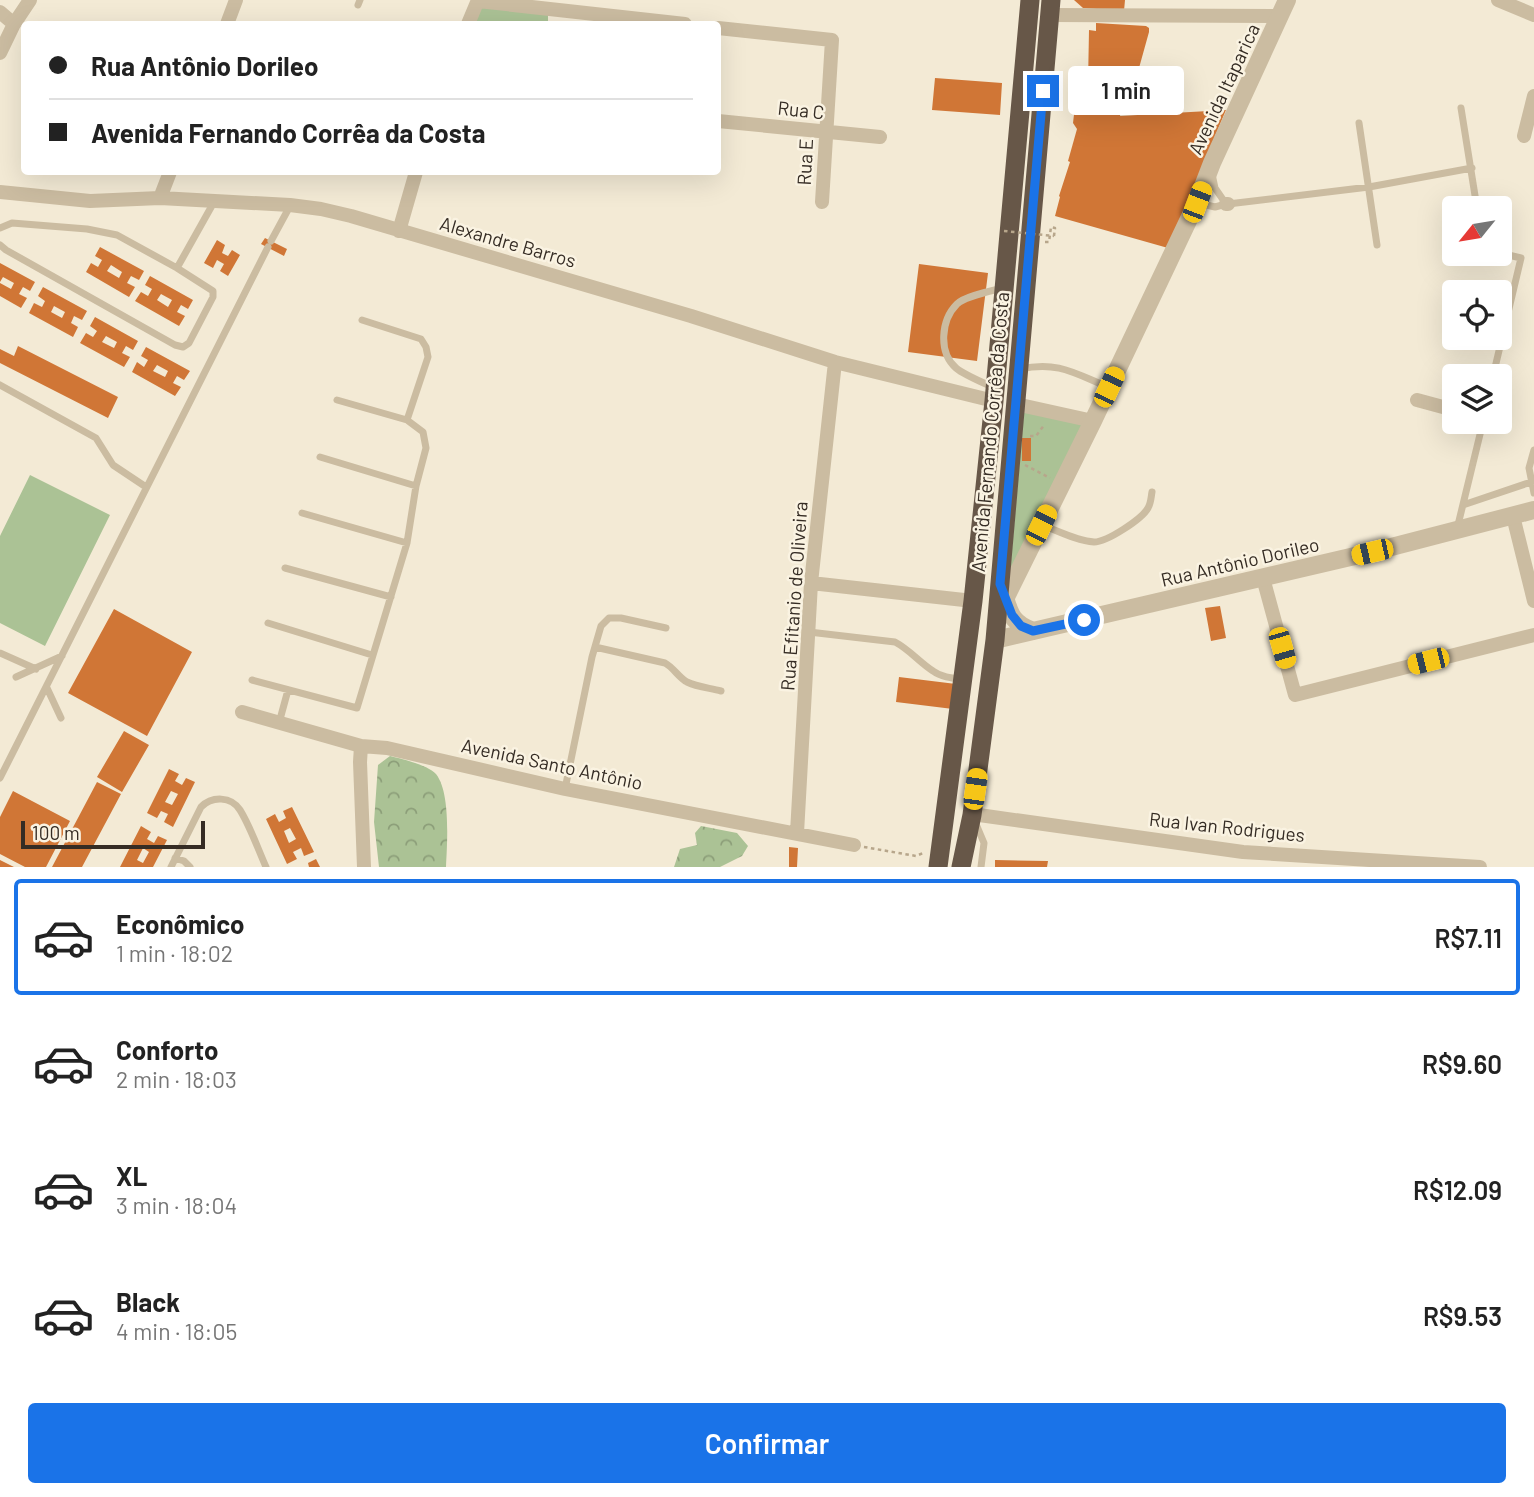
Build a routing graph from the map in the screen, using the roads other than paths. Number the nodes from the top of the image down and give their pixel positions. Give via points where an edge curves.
1 (30, 0) edge
2 (236, 0) edge
3 (1030, 0) edge
4 (1498, 0) edge
5 (478, 1) edge
6 (1050, 8) edge
7 (1284, 8) edge
8 (0, 12) edge
9 (1534, 15) edge
10 (552, 18) edge
11 (227, 21) edge
12 (469, 21) edge
13 (618, 21) edge
14 (721, 28) edge
15 (8, 29) edge
16 (0, 53) edge
17 (1534, 96) edge
18 (1461, 108) dead end
19 (721, 121) edge
20 (1359, 122) dead end
21 (825, 132) junction
22 (1524, 136) dead end
23 (880, 137) dead end
24 (1212, 163) junction
25 (1472, 168) junction
26 (169, 175) edge
27 (415, 175) edge
28 (1369, 187) junction
29 (0, 192) edge
30 (1476, 196) edge
31 (160, 198) junction
32 (214, 202) junction
33 (822, 202) dead end
34 (1197, 202) junction
35 (1227, 204) junction
36 (290, 205) junction
37 (0, 228) edge
38 (399, 231) junction
39 (0, 245) edge
40 (1377, 245) dead end
41 (1512, 256) edge
42 (177, 268) junction
43 (1003, 288) junction
44 (362, 320) dead end
45 (835, 362) junction
46 (1496, 364) edge
47 (1018, 370) junction
48 (0, 385) edge
49 (1109, 387) junction
50 (994, 395) junction
51 (337, 400) dead end
52 (1417, 400) dead end
53 (1016, 404) junction
54 (1442, 407) edge
55 (407, 421) junction
56 (1093, 422) junction
57 (1480, 434) edge
58 (1534, 450) edge
59 (320, 457) dead end
60 (1533, 482) edge
61 (416, 486) junction
62 (146, 488) junction
63 (1153, 492) dead end
64 (1534, 494) edge
65 (1463, 505) junction
66 (1534, 510) edge
67 (302, 513) dead end
68 (1513, 516) junction
69 (1041, 525) junction
70 (1457, 530) junction
71 (407, 543) junction
72 (285, 568) dead end
73 (1263, 578) junction
74 (811, 583) junction
75 (391, 597) junction
76 (1001, 598) junction
77 (974, 601) junction
78 (1534, 601) edge
79 (268, 623) dead end
80 (666, 628) dead end
81 (1033, 631) junction
82 (809, 632) junction
83 (1534, 635) edge
84 (995, 640) junction
85 (595, 647) junction
86 (0, 653) edge
87 (372, 655) junction
88 (62, 656) junction
89 (36, 669) junction
90 (16, 677) dead end
91 (963, 679) junction
92 (252, 680) dead end
93 (47, 688) junction
94 (288, 690) junction
95 (720, 691) dead end
96 (242, 712) dead end
97 (61, 718) dead end
98 (279, 723) junction
99 (361, 746) junction
100 (0, 778) edge
101 (565, 789) junction
102 (972, 815) junction
103 (797, 833) junction
104 (854, 845) road end
105 (175, 858) junction
106 (939, 859) edge
107 (171, 867) edge
108 (190, 867) edge
109 (266, 867) edge
110 (363, 867) edge
111 (961, 867) edge
112 (981, 867) edge
113 (1480, 867) edge

1 - 15 street
2 - 11 street
3 - 43 highway, Avenida Fernando Corrêa da Costa
4 - 9 street
5 - 10 street
5 - 12 street
6 - 7 street
6 - 47 highway, Avenida Fernando Corrêa da Costa
7 - 24 street, Avenida Itaparica
8 - 15 street
10 - 13 street
14 - 21 street, Rua E via 832,40
15 - 16 street
17 - 22 street
18 - 25 lane
19 - 21 street, Rua C
20 - 28 lane
21 - 23 street, Rua C
21 - 33 street, Rua E
24 - 34 street, Avenida Itaparica
24 - 35 lane via 1215,188
25 - 28 lane
25 - 30 lane
26 - 31 street
27 - 38 street
28 - 35 lane
28 - 40 lane
29 - 31 street, Alexandre Barros via 90,201
31 - 32 street, Alexandre Barros
32 - 36 street, Alexandre Barros
32 - 42 lane
34 - 35 lane via 1215,207
34 - 49 street, Avenida Itaparica
36 - 38 street, Alexandre Barros
36 - 62 lane
37 - 42 lane via 12,223 117,235
38 - 45 street, Alexandre Barros
39 - 42 lane via 183,347 213,291
41 - 46 lane via 1521,258
43 - 50 highway, Avenida Fernando Corrêa da Costa
43 - 50 lane via 958,303 944,326 945,350 955,367
44 - 55 lane via 421,339 426,347 428,357
45 - 50 street, Alexandre Barros
45 - 74 street, Rua Efitanio de Oliveira
47 - 49 lane via 1061,368
47 - 53 highway, Avenida Fernando Corrêa da Costa
48 - 62 lane via 96,438 113,465
49 - 56 street, Avenida Itaparica
50 - 77 highway, Avenida Fernando Corrêa da Costa
51 - 55 lane
52 - 54 street
53 - 56 street
53 - 76 highway, Avenida Fernando Corrêa da Costa
55 - 61 lane via 423,432 426,448
56 - 69 street, Avenida Itaparica
57 - 65 lane
58 - 60 lane
59 - 61 lane
60 - 64 lane
60 - 65 lane
61 - 71 lane
62 - 88 lane
63 - 69 lane via 1148,510 1098,542
65 - 70 lane
66 - 68 street, Rua Antônio Dorileo
67 - 71 lane
68 - 70 street, Rua Antônio Dorileo
68 - 78 street
69 - 76 street, Avenida Itaparica
70 - 73 street, Rua Antônio Dorileo
71 - 75 lane
72 - 75 lane
73 - 81 street, Rua Antônio Dorileo
73 - 83 street via 1295,695
74 - 77 street
74 - 82 street, Rua Efitanio de Oliveira
75 - 87 lane
76 - 81 street via 1015,621
76 - 84 highway, Avenida Fernando Corrêa da Costa
77 - 91 highway, Avenida Fernando Corrêa da Costa
79 - 87 lane
80 - 85 lane via 609,618 601,626
81 - 84 street, Rua Antônio Dorileo
82 - 91 lane via 895,642 934,672
82 - 103 street, Rua Efitanio de Oliveira
84 - 102 highway, Avenida Fernando Corrêa da Costa
85 - 95 lane via 665,663 687,682
85 - 101 lane
86 - 89 lane
87 - 94 lane via 357,708
88 - 89 lane
88 - 93 lane
89 - 90 lane
91 - 106 highway, Avenida Fernando Corrêa da Costa
92 - 94 lane
93 - 97 lane
93 - 100 lane
94 - 98 lane
96 - 98 street, Avenida Santo Antônio
98 - 99 street, Avenida Santo Antônio
99 - 101 street, Avenida Santo Antônio
99 - 110 street
101 - 103 street, Avenida Santo Antônio
102 - 111 highway, Avenida Fernando Corrêa da Costa
102 - 112 lane via 984,843
102 - 113 street, Rua Ivan Rodrigues via 1243,852
103 - 104 street, Avenida Santo Antônio
105 - 107 lane
105 - 108 lane
105 - 109 lane via 201,807 213,799 227,800 239,807

